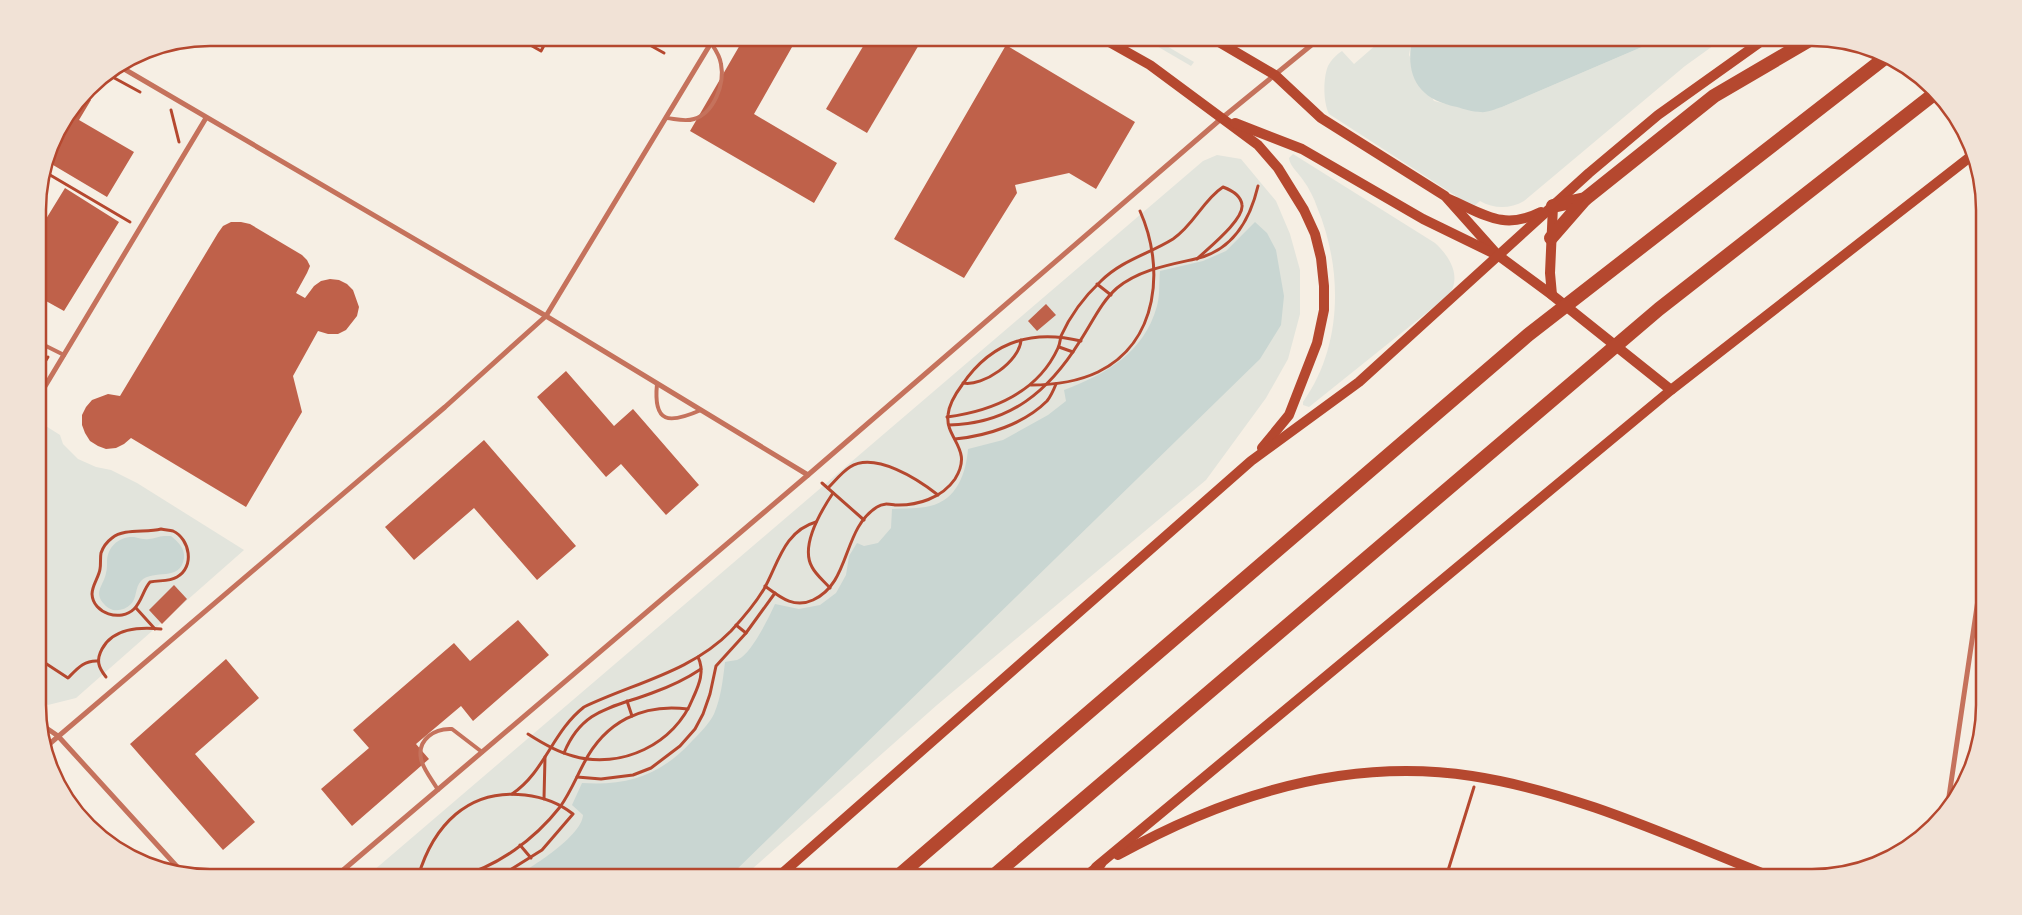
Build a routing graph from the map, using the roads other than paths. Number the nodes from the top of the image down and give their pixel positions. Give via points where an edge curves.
1 (709, 46) edge
2 (712, 46) edge
3 (1116, 46) edge
4 (1225, 46) edge
5 (1310, 46) edge
6 (1755, 46) edge
7 (1798, 46) edge
8 (1880, 62) edge
9 (125, 70) edge
10 (1274, 75) junction
11 (1930, 97) edge
12 (206, 118) junction
13 (667, 118) junction
14 (1222, 118) junction
15 (1967, 159) edge
16 (1445, 196) junction
17 (1585, 199) junction
18 (1553, 206) junction
19 (1551, 238) junction
20 (1499, 256) junction
21 (1552, 295) junction
22 (546, 316) junction
23 (47, 346) edge
24 (64, 355) junction
25 (47, 384) edge
26 (657, 384) junction
27 (1670, 390) junction
28 (701, 410) junction
29 (1252, 461) junction
30 (808, 475) junction
31 (1976, 613) edge
32 (49, 730) edge
33 (58, 736) junction
34 (51, 742) edge
35 (482, 752) junction
36 (438, 790) junction
37 (1950, 793) edge
38 (174, 865) edge
39 (1096, 867) joint
40 (1749, 868) edge
41 (346, 869) edge
42 (788, 869) edge
43 (907, 869) edge
44 (1002, 869) edge

1 - 13 street
2 - 13 lane via 721,63 722,81 713,103 704,114 694,119
3 - 14 main road via 1150,65
4 - 10 main road
5 - 10 street
6 - 18 main road via 1658,115
7 - 17 highway via 1714,96
8 - 43 highway via 1528,335
9 - 12 street
10 - 14 street
10 - 16 main road via 1321,118
11 - 44 highway via 1659,310
12 - 22 street
12 - 24 street
13 - 22 street
14 - 20 main road via 1302,149 1423,219
14 - 29 main road via 1258,144 1278,168 1304,210 1315,234 1324,286 1321,327 1307,372 1289,415
14 - 30 street
15 - 27 main road
16 - 18 main road via 1496,220 1512,222 1530,218
16 - 20 main road
17 - 18 highway
17 - 19 highway
18 - 19 main road
18 - 20 main road
19 - 21 main road
20 - 21 main road
20 - 29 main road via 1359,382
21 - 27 main road
22 - 26 street
22 - 33 street via 445,407
23 - 24 lane
24 - 25 street
26 - 28 street
26 - 28 lane via 657,409 665,417 673,420
27 - 39 main road
28 - 30 street
29 - 42 main road
30 - 35 street
31 - 37 street
32 - 33 street
33 - 34 street
33 - 38 street
35 - 36 street
35 - 36 lane via 452,729 435,730 424,740 420,751 421,761
36 - 41 street
39 - 40 main road via 1210,810 1265,791 1367,772 1417,771 1477,777 1560,797

